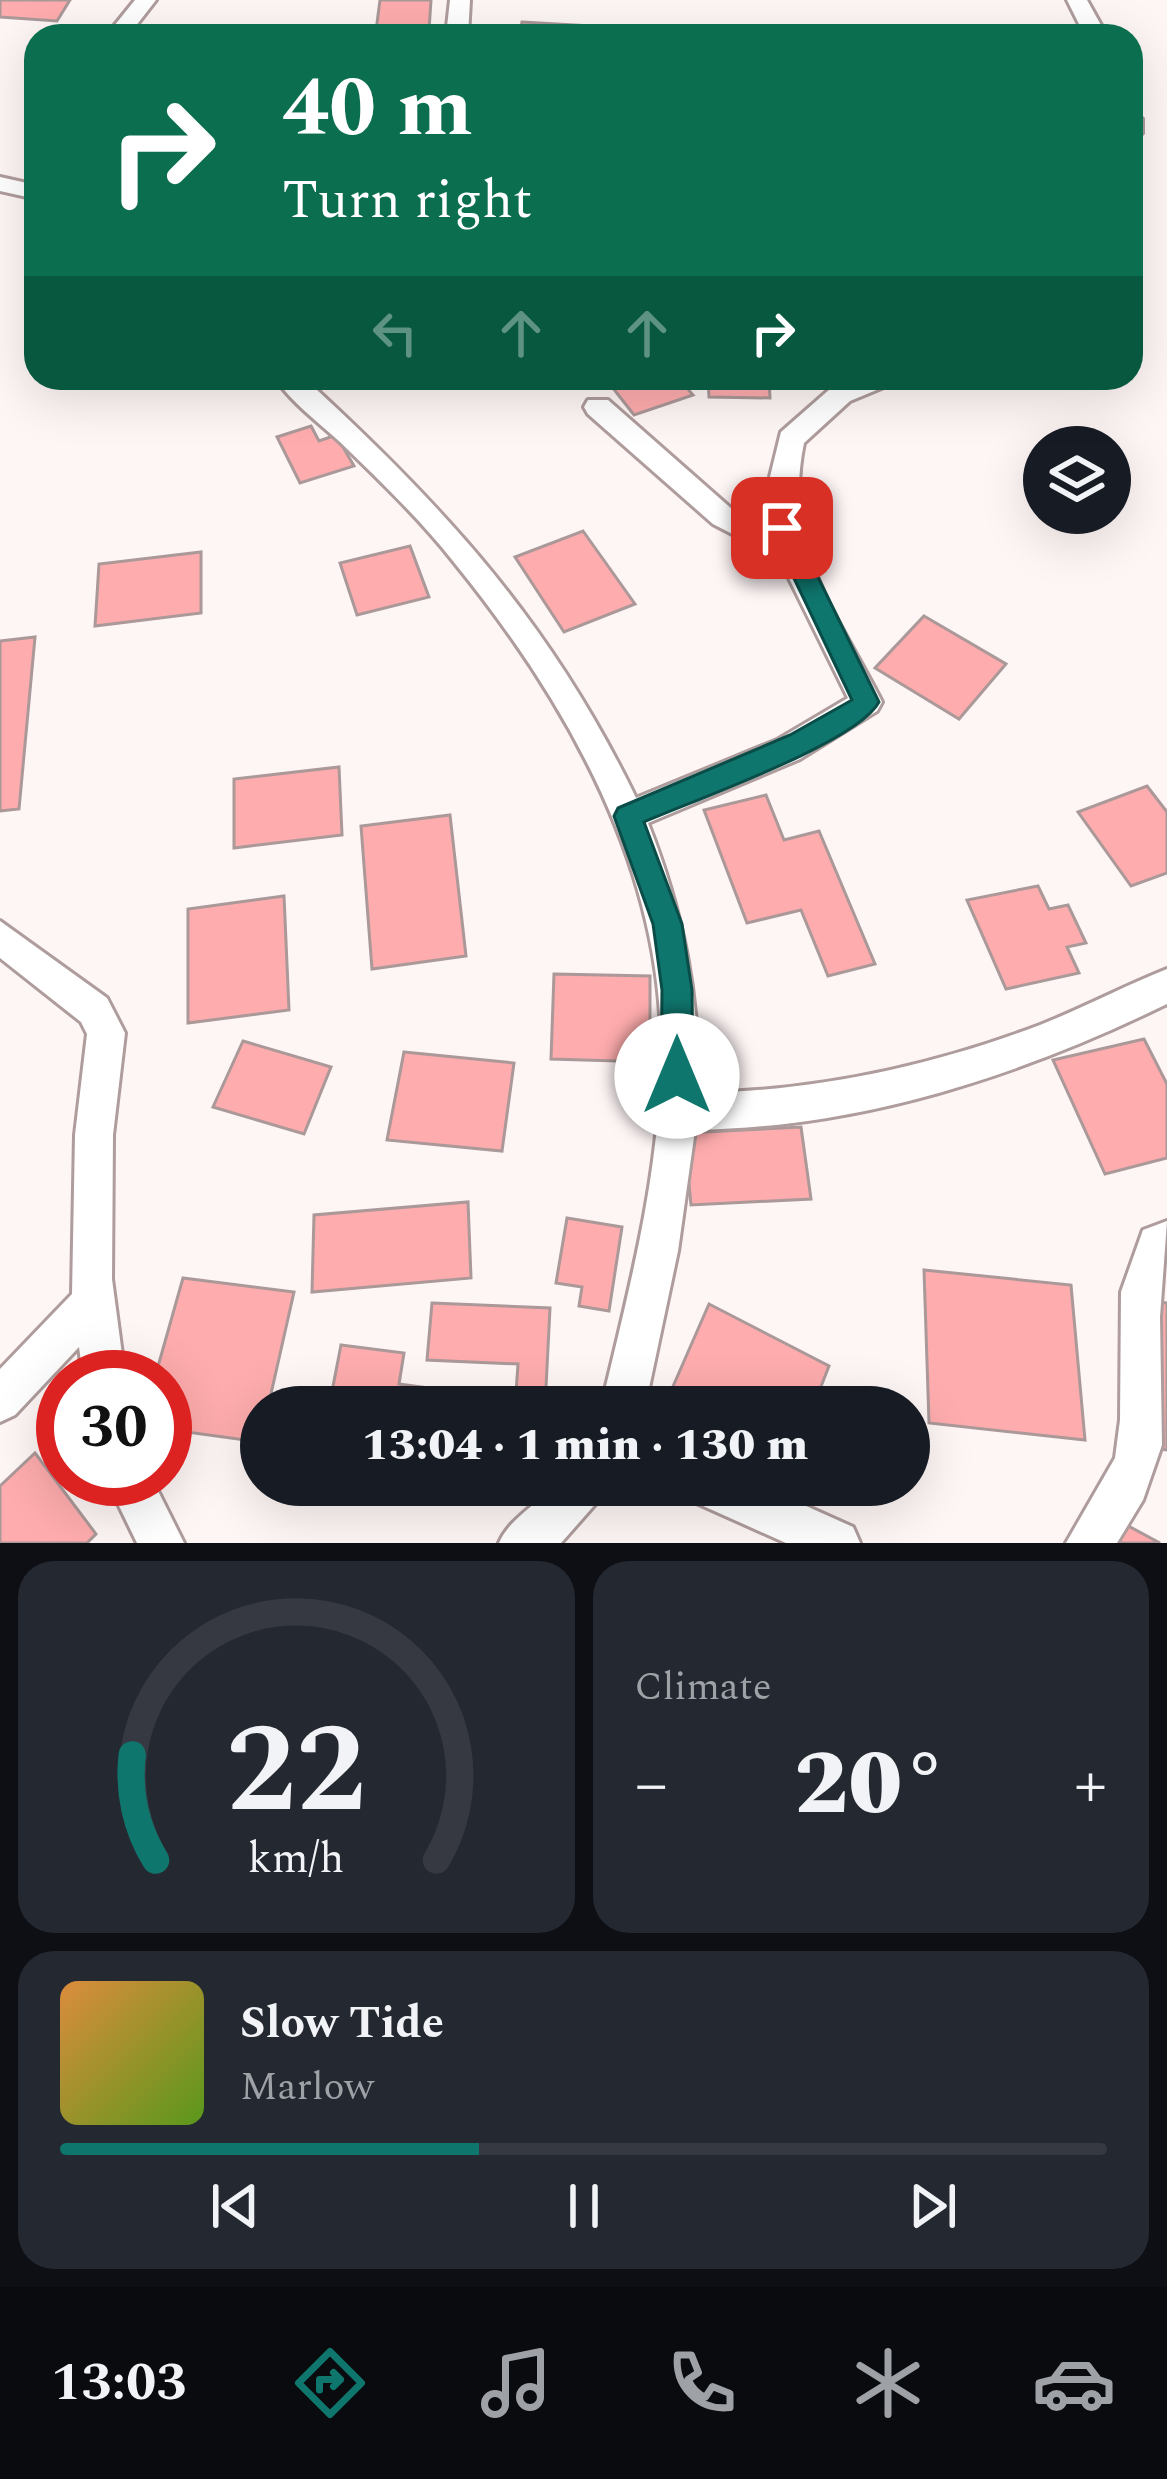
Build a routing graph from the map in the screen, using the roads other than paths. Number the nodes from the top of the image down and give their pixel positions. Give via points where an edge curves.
1 (146, 0) edge
2 (127, 24) edge
3 (300, 390) edge
4 (852, 390) edge
5 (598, 407) dead end
6 (790, 551) junction
7 (628, 816) junction
8 (0, 937) edge
9 (1167, 986) edge
10 (676, 1112) junction
11 (1167, 1241) edge
12 (94, 1301) junction
13 (100, 1350) edge
14 (627, 1386) edge
15 (0, 1400) edge
16 (142, 1506) edge
17 (565, 1506) edge
18 (755, 1506) edge
19 (161, 1543) edge
20 (522, 1543) edge
21 (837, 1543) edge
22 (1089, 1543) edge

1 - 2 street
3 - 7 street via 462,551 562,691
4 - 6 street via 791,439 782,506
5 - 6 street via 723,517
6 - 7 street via 866,702 799,743
7 - 10 street via 667,924 677,990
8 - 12 street via 94,1010 106,1033 94,1135
9 - 10 street via 1076,1031 897,1087 768,1110
10 - 14 street
11 - 22 street via 1144,1268 1139,1298 1140,1448
12 - 13 street
12 - 15 street
16 - 19 street
17 - 20 street
18 - 21 street

